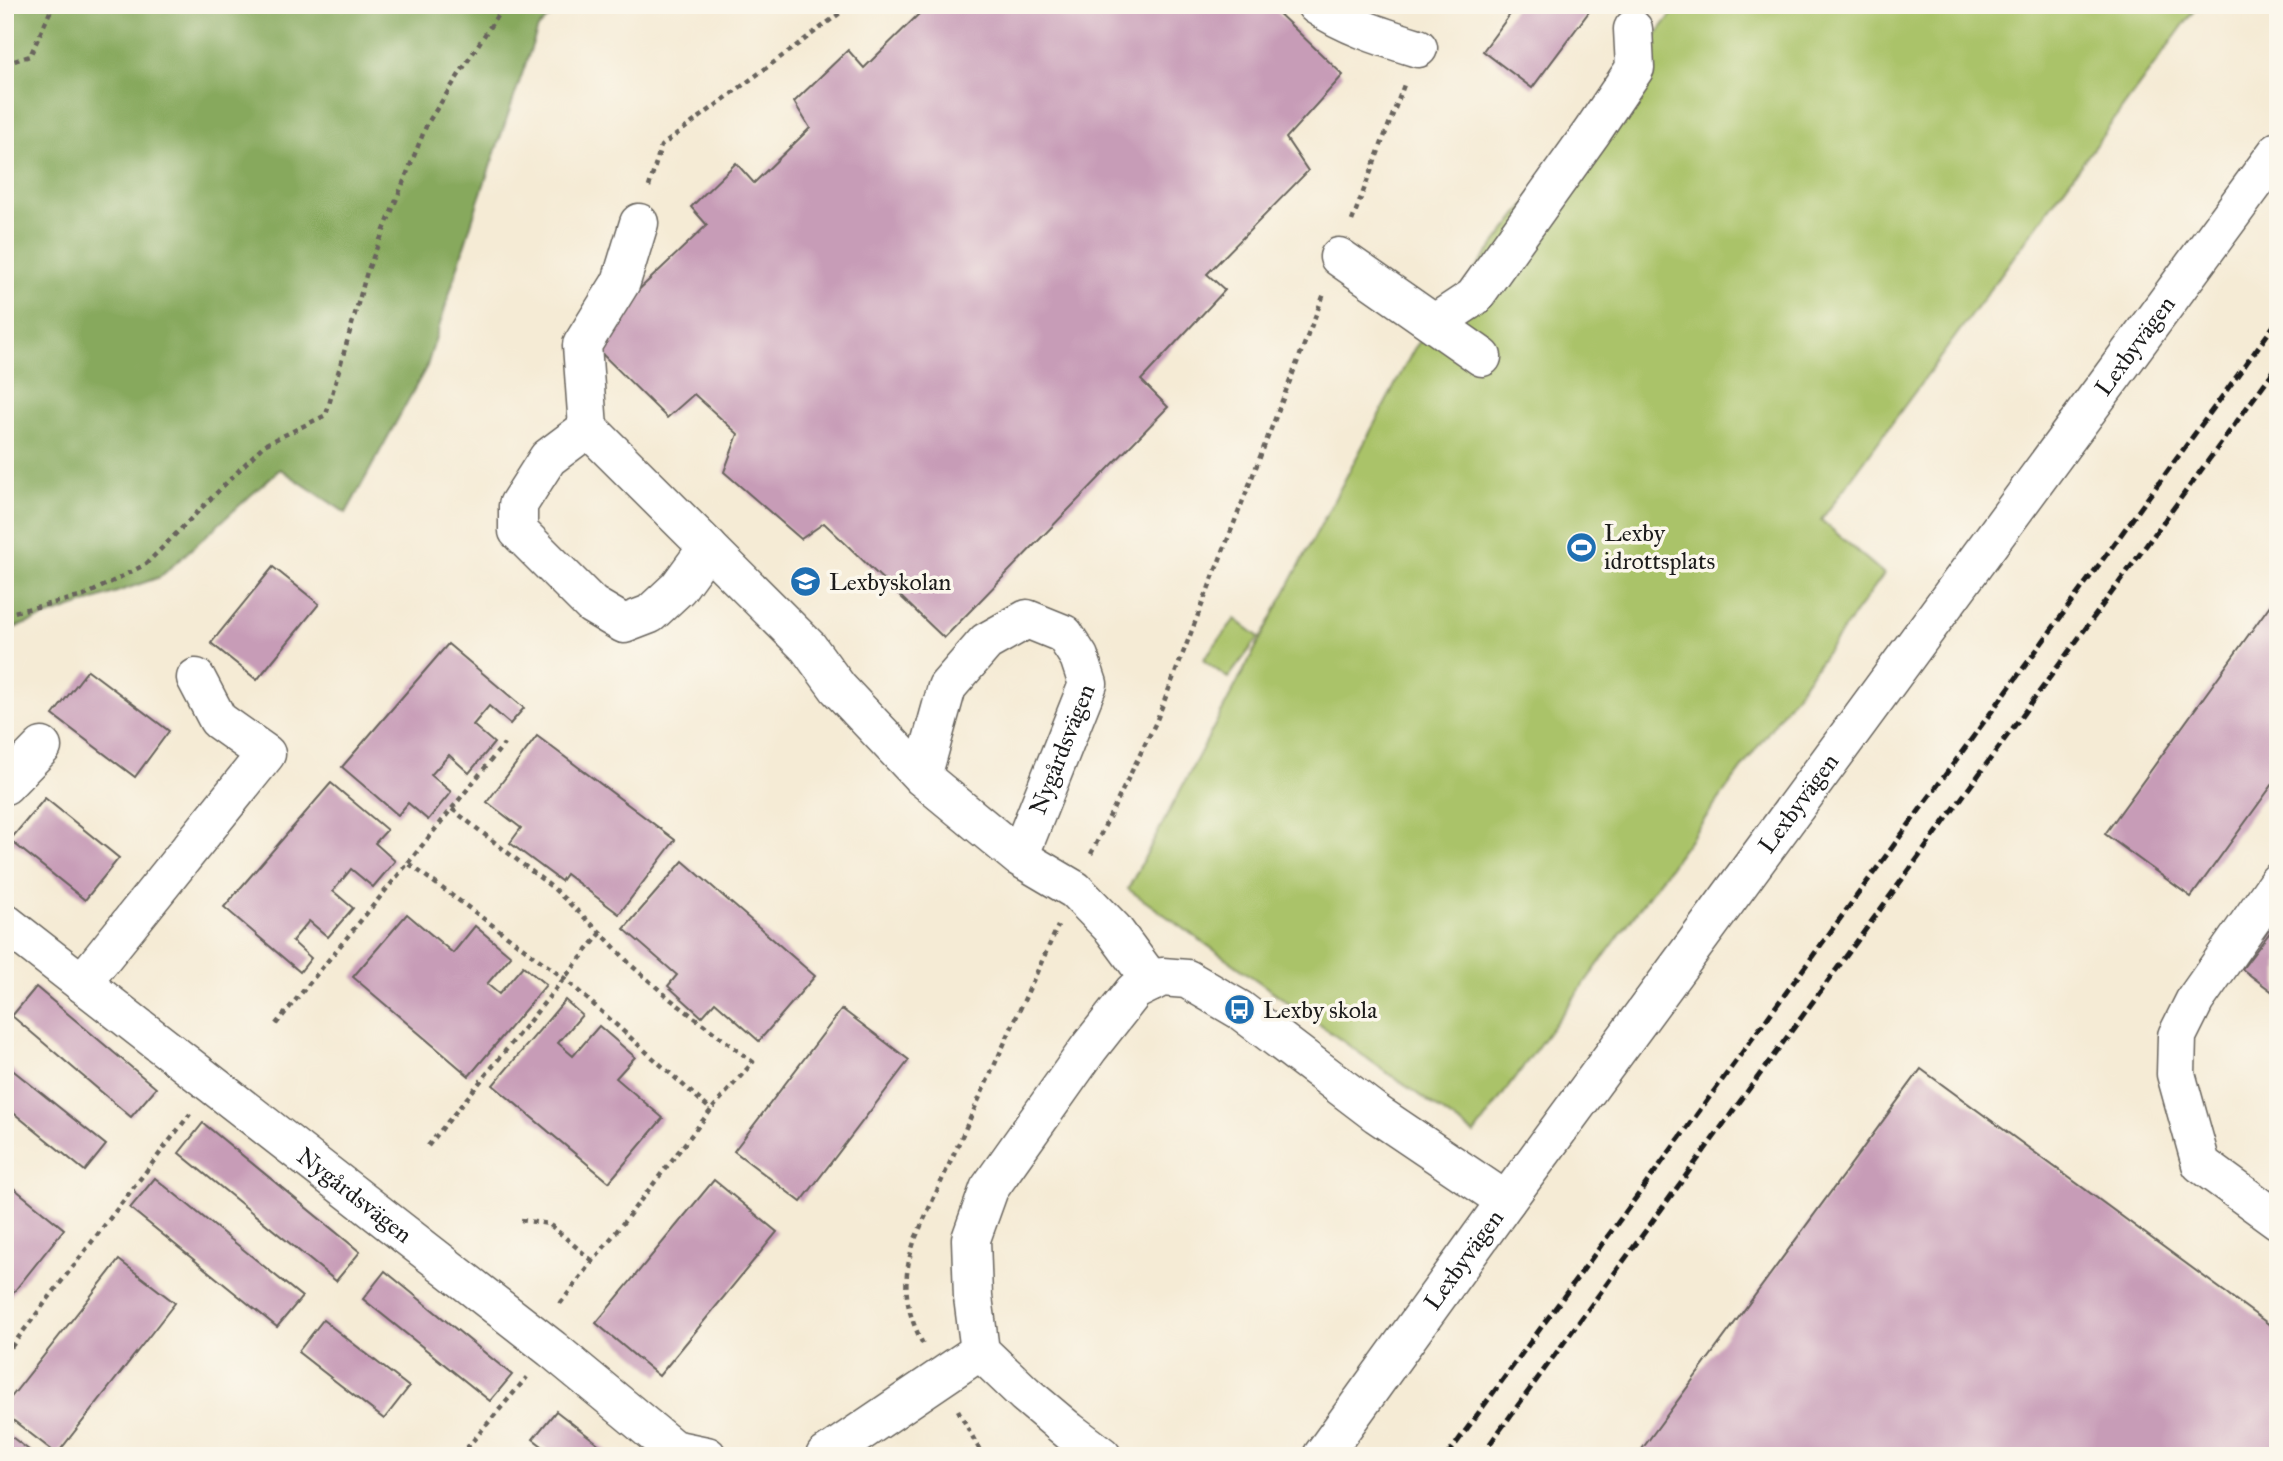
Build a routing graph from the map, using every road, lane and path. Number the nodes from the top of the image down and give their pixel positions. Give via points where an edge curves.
1 (49, 5) edge
2 (503, 5) edge
3 (850, 5) edge
4 (1316, 5) edge
5 (1633, 29) dead end
6 (1418, 48) joint
7 (5, 64) edge
8 (2278, 150) edge
9 (639, 223) joint
10 (1339, 257) junction
11 (1435, 323) junction
12 (1482, 357) dead end
13 (588, 428) junction
14 (708, 547) junction
15 (5, 614) edge
16 (196, 678) dead end
17 (504, 744) dead end
18 (41, 747) dead end
19 (922, 777) junction
20 (6, 784) edge
21 (452, 809) junction
22 (1019, 857) junction
23 (408, 863) junction
24 (2278, 882) edge
25 (1075, 890) junction
26 (5, 923) edge
27 (601, 933) junction
28 (564, 978) junction
29 (1152, 982) junction
30 (82, 983) junction
31 (276, 1024) dead end
32 (213, 1085) junction
33 (711, 1110) junction
34 (428, 1146) dead end
35 (1506, 1201) junction
36 (520, 1220) dead end
37 (2278, 1220) edge
38 (594, 1262) junction
39 (543, 1343) junction
40 (980, 1351) junction
41 (5, 1355) edge
42 (941, 1378) junction
43 (460, 1456) edge
44 (707, 1456) edge
45 (825, 1456) edge
46 (982, 1456) edge
47 (1102, 1456) edge
48 (1322, 1456) edge

1 - 7 path via 30,56
2 - 15 path via 427,124 367,272 326,415 264,445 146,564 84,596
3 - 9 path via 661,146
4 - 6 street via 1372,34
5 - 11 street via 1635,68 1592,132 1474,297
6 - 10 path
8 - 35 street, Lexbyvägen
9 - 13 street via 621,282 582,345
10 - 11 street
10 - 25 path via 1156,722
11 - 12 street
13 - 14 street
13 - 14 street via 548,458 518,505 518,531 550,565 592,605 624,624 650,614
14 - 19 street via 808,647 838,688
16 - 30 street via 218,720 266,754
17 - 21 path
18 - 20 street
19 - 22 street
19 - 22 street, Nygårdsvägen via 947,687 986,642 1027,619 1064,634 1079,657 1088,684
21 - 23 path
21 - 27 path via 553,888
22 - 25 street
23 - 28 path
23 - 31 path
24 - 37 street via 2195,1000 2177,1036 2176,1074 2201,1164
25 - 29 street
25 - 42 path via 907,1264 905,1294
26 - 30 street, Nygårdsvägen
27 - 28 path
27 - 33 path via 670,999 753,1062
28 - 33 path
28 - 34 path
29 - 35 street via 1162,977 1187,979 1228,1003 1377,1114
29 - 40 street via 1133,991 989,1189 971,1239
30 - 32 street, Nygårdsvägen
32 - 39 street, Nygårdsvägen
32 - 41 path
33 - 38 path
35 - 48 street, Lexbyvägen
36 - 38 path via 549,1224
38 - 39 path
39 - 43 path
39 - 44 street, Nygårdsvägen via 673,1449
40 - 42 street
40 - 47 street
42 - 45 street
42 - 46 path

